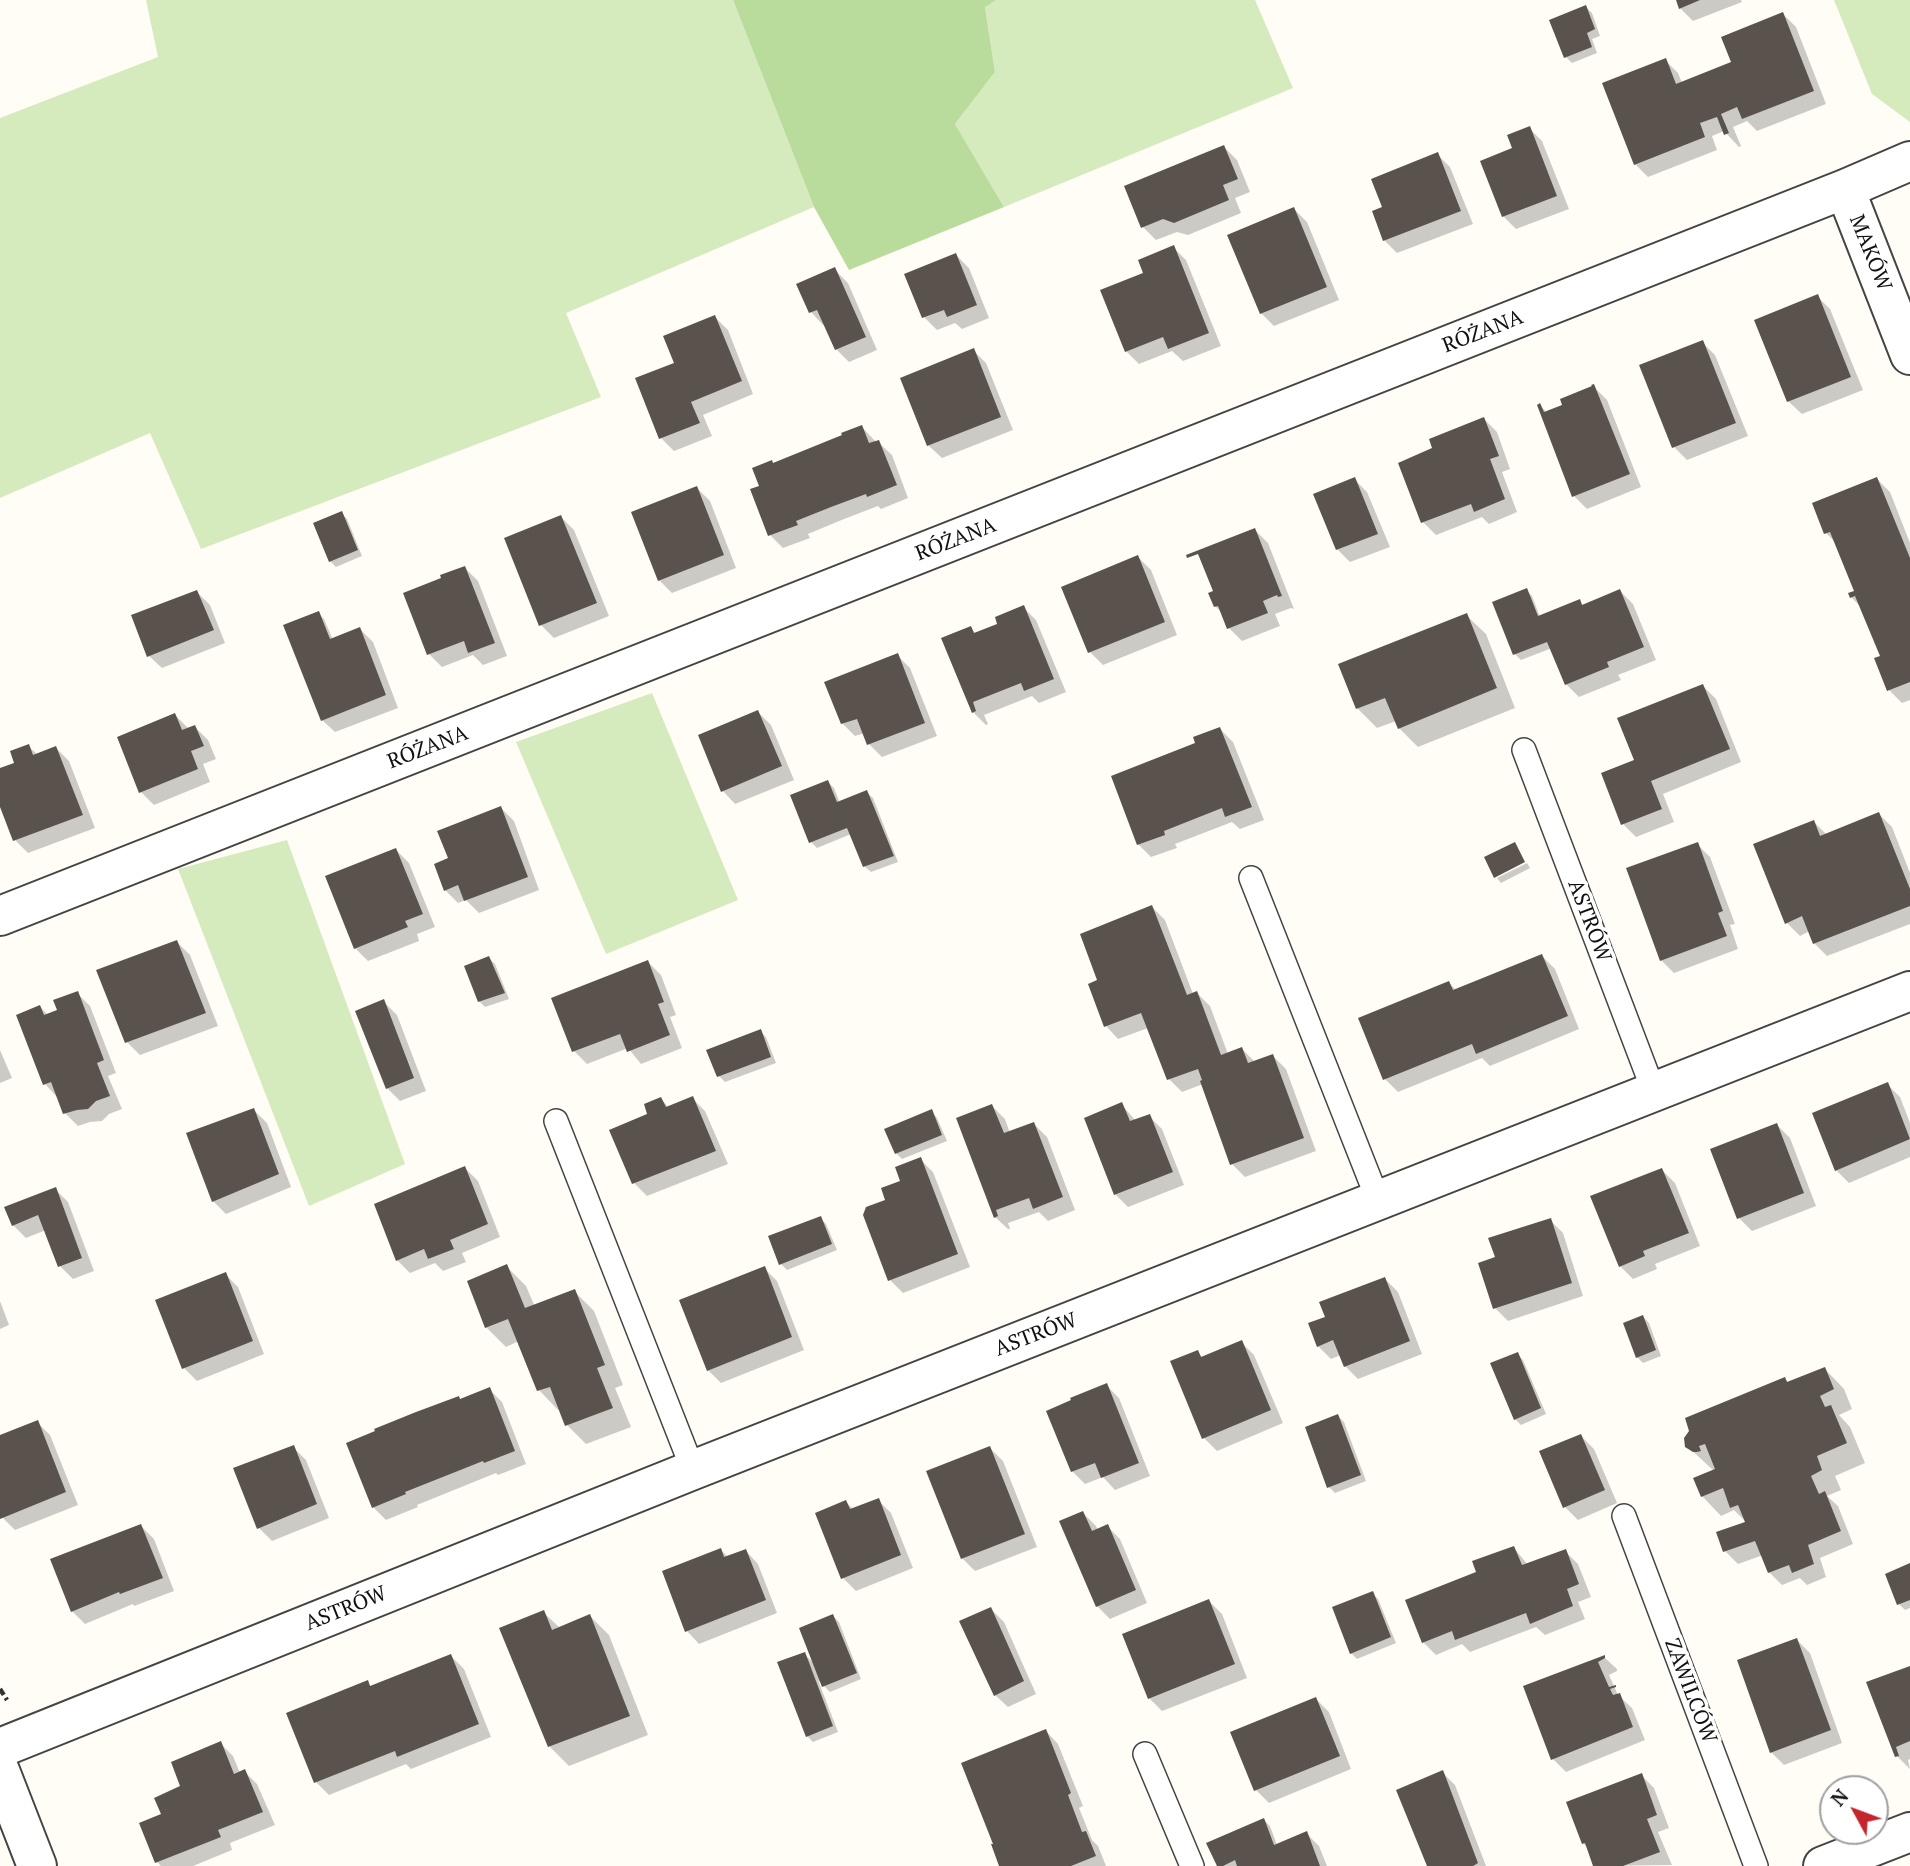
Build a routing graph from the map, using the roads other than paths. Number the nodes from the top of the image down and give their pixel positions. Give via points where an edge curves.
1 (1910, 160) edge
2 (1845, 190) junction
3 (1910, 355) edge
4 (1524, 750) dead end
5 (1251, 878) dead end
6 (0, 916) edge
7 (1910, 991) edge
8 (1654, 1092) junction
9 (556, 1121) dead end
10 (1378, 1200) junction
11 (693, 1470) junction
12 (1624, 1516) dead end
13 (0, 1748) edge
14 (1145, 1754) dead end
15 (0, 1771) edge
16 (1910, 1832) edge
17 (37, 1866) edge
18 (1192, 1866) edge
19 (1756, 1866) edge
20 (1823, 1866) edge

1 - 2 street, RÓŻANA
2 - 3 street, MAKÓW
2 - 6 street, RÓŻANA
4 - 8 lane, ASTRÓW
5 - 10 lane
7 - 8 street, ASTRÓW
8 - 10 street, ASTRÓW
9 - 11 lane
10 - 11 street, ASTRÓW
11 - 13 street, ASTRÓW
12 - 19 lane, ZAWILCÓW
14 - 18 lane
15 - 17 street
16 - 20 street

